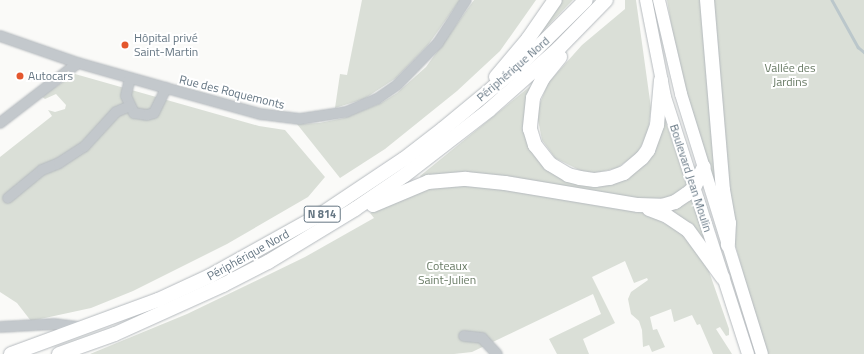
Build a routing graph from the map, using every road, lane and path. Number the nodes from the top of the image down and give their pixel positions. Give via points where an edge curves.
1 (466, 0) edge
2 (555, 0) edge
3 (586, 0) edge
4 (606, 0) edge
5 (646, 0) edge
6 (659, 0) edge
7 (707, 0) edge
8 (0, 36) edge
9 (569, 38) junction
10 (78, 62) junction
11 (130, 78) junction
12 (661, 80) junction
13 (166, 88) junction
14 (492, 89) junction
15 (130, 106) junction
16 (0, 123) edge
17 (704, 167) junction
18 (694, 188) junction
19 (8, 198) dead end
20 (638, 205) junction
21 (355, 209) junction
22 (728, 245) junction
23 (723, 278) junction
24 (0, 327) edge
25 (87, 328) junction
26 (464, 336) dead end
27 (11, 354) edge
28 (59, 354) edge
29 (497, 354) edge
30 (748, 354) edge
31 (762, 354) edge

1 - 13 street, Rue des Roquemonts via 438,43 403,80 377,99 346,112 289,119 260,114
2 - 14 highway via 528,39 497,74
3 - 14 highway, Périphérique Nord / N 814
4 - 9 highway, Périphérique Nord / N 814
5 - 12 main road, Boulevard Jean Moulin
6 - 17 main road, Boulevard Jean Moulin via 676,75
7 - 22 highway via 723,190 729,223
8 - 10 street, Rue des Roquemonts
9 - 12 highway via 564,53 543,78 533,98 530,129 541,154 556,169 568,175 603,180 624,173 642,158 648,150 657,125
9 - 21 highway, Périphérique Nord / N 814 via 525,80 449,142
10 - 11 street, Rue des Roquemonts
10 - 16 street
11 - 13 street, Rue des Roquemonts
11 - 15 street via 126,91
12 - 18 main road, Boulevard Jean Moulin
13 - 15 street via 154,113 134,113
14 - 25 highway, Périphérique Nord / N 814 via 404,159 323,213 210,276
15 - 19 street via 116,112 84,146 59,163 42,170
17 - 18 highway
17 - 22 main road, Boulevard Jean Moulin
18 - 20 highway via 669,205
18 - 23 main road, Boulevard Jean Moulin
20 - 21 highway via 505,183 452,179 416,186 378,204
20 - 23 highway via 667,216 688,230
21 - 28 highway, Périphérique Nord / N 814 via 268,262 223,285 115,334
22 - 31 main road, Boulevard Jean Moulin
23 - 30 main road, Boulevard Jean Moulin
24 - 25 street via 54,324
25 - 27 highway, Périphérique Nord / N 814
26 - 29 street via 479,337

